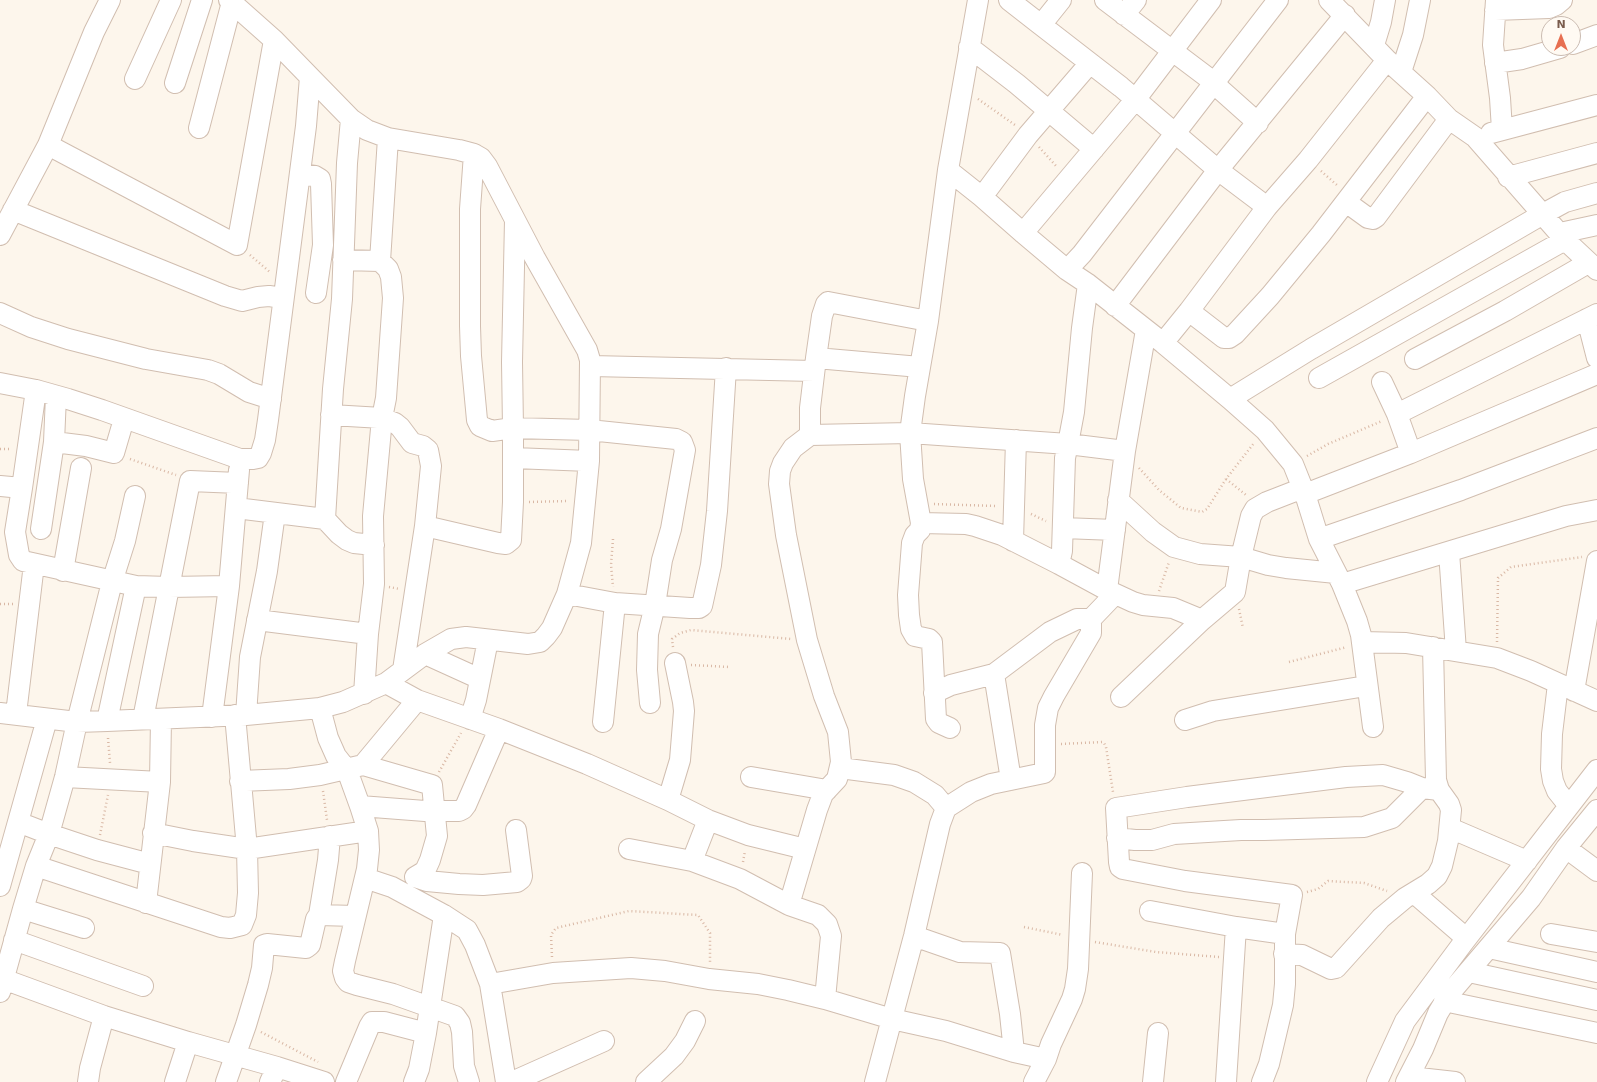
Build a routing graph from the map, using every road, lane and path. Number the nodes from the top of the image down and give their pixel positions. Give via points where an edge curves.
1 (110, 0) edge
2 (171, 0) edge
3 (202, 0) edge
4 (978, 0) edge
5 (1009, 0) edge
6 (1061, 0) edge
7 (1105, 0) edge
8 (1212, 0) edge
9 (1278, 0) edge
10 (1329, 0) edge
11 (1385, 0) edge
12 (1420, 0) edge
13 (1562, 0) edge
14 (230, 1) edge
15 (1495, 5) edge
16 (1130, 7) edge
17 (1345, 15) junction
18 (1041, 25) junction
19 (1597, 35) edge
20 (274, 40) junction
21 (1581, 41) edge
22 (1374, 46) junction
23 (969, 47) junction
24 (1173, 50) junction
25 (1541, 54) edge
26 (1090, 63) junction
27 (1495, 63) junction
28 (1394, 66) junction
29 (310, 77) junction
30 (135, 79) dead end
31 (175, 83) dead end
32 (1215, 83) junction
33 (962, 90) junction
34 (1427, 96) junction
35 (1135, 100) junction
36 (1597, 105) edge
37 (1049, 111) junction
38 (351, 119) junction
39 (1449, 119) junction
40 (1258, 123) junction
41 (199, 128) dead end
42 (1502, 130) junction
43 (1175, 132) junction
44 (1028, 135) junction
45 (1475, 137) junction
46 (388, 138) junction
47 (48, 145) junction
48 (1094, 149) junction
49 (1597, 153) edge
50 (474, 154) junction
51 (1308, 160) junction
52 (948, 170) junction
53 (1218, 170) junction
54 (300, 174) junction
55 (1508, 177) junction
56 (1068, 180) junction
57 (1597, 193) edge
58 (982, 197) junction
59 (1348, 200) junction
60 (1267, 207) junction
61 (13, 210) junction
62 (1543, 214) junction
63 (515, 220) junction
64 (1597, 225) edge
65 (1023, 233) junction
66 (0, 235) edge
67 (1562, 237) junction
68 (237, 245) junction
69 (344, 260) junction
70 (380, 261) junction
71 (1591, 261) edge
72 (1067, 270) junction
73 (1088, 284) junction
74 (284, 292) junction
75 (316, 293) junction
76 (342, 299) junction
77 (1115, 306) junction
78 (1189, 311) junction
79 (0, 313) edge
80 (1592, 317) edge
81 (928, 321) junction
82 (1146, 330) junction
83 (1163, 343) junction
84 (1597, 358) edge
85 (1415, 359) dead end
86 (815, 364) junction
87 (591, 366) junction
88 (920, 367) junction
89 (726, 368) junction
90 (1597, 374) edge
91 (1319, 378) dead end
92 (1382, 382) dead end
93 (0, 383) edge
94 (36, 390) junction
95 (56, 396) junction
96 (271, 398) junction
97 (1230, 399) junction
98 (1397, 414) junction
99 (332, 416) junction
100 (382, 418) junction
101 (124, 419) junction
102 (513, 428) junction
103 (590, 430) junction
104 (1265, 430) junction
105 (910, 433) junction
106 (810, 435) junction
107 (1597, 438) edge
108 (1016, 440) junction
109 (54, 442) junction
110 (1068, 444) junction
111 (1124, 451) junction
112 (114, 453) junction
113 (1411, 453) junction
114 (514, 458) junction
115 (240, 459) junction
116 (589, 461) junction
117 (1293, 464) junction
118 (81, 468) dead end
119 (1226, 479) junction
120 (190, 481) junction
121 (238, 483) junction
122 (0, 486) edge
123 (22, 488) junction
124 (1304, 491) junction
125 (135, 496) dead end
126 (1118, 500) junction
127 (585, 501) junction
128 (513, 502) junction
129 (918, 503) junction
130 (1015, 506) junction
131 (1259, 506) junction
132 (236, 508) junction
133 (1597, 510) edge
134 (275, 513) junction
135 (325, 519) junction
136 (921, 523) junction
137 (425, 526) junction
138 (1063, 528) junction
139 (41, 529) dead end
140 (1115, 530) junction
141 (613, 539) dead end
142 (1319, 539) junction
143 (1013, 541) junction
144 (374, 545) junction
145 (1174, 547) junction
146 (1449, 552) junction
147 (1241, 557) junction
148 (1593, 559) edge
149 (34, 564) junction
150 (1060, 564) junction
151 (63, 570) junction
152 (1339, 579) junction
153 (112, 582) junction
154 (374, 584) junction
155 (136, 586) junction
156 (229, 586) junction
157 (169, 587) junction
158 (416, 592) junction
159 (1111, 592) junction
160 (567, 594) junction
161 (615, 603) junction
162 (655, 605) junction
163 (1154, 607) junction
164 (1091, 619) junction
165 (257, 620) junction
166 (1202, 620) junction
167 (368, 634) junction
168 (488, 640) junction
169 (807, 640) junction
170 (1362, 642) junction
171 (1433, 647) junction
172 (1456, 651) junction
173 (425, 654) junction
174 (1497, 658) junction
175 (1289, 662) dead end
176 (675, 663) junction
177 (730, 667) dead end
178 (403, 670) junction
179 (994, 674) junction
180 (480, 679) junction
181 (386, 683) junction
182 (1366, 686) junction
183 (1566, 688) junction
184 (934, 693) junction
185 (364, 694) junction
186 (1121, 697) dead end
187 (417, 700) junction
188 (1597, 701) edge
189 (650, 703) dead end
190 (320, 708) junction
191 (8, 714) edge
192 (241, 715) junction
193 (212, 716) junction
194 (47, 719) junction
195 (152, 719) junction
196 (470, 719) junction
197 (1185, 720) dead end
198 (107, 721) junction
199 (77, 722) junction
200 (603, 722) dead end
201 (1372, 727) dead end
202 (950, 728) dead end
203 (499, 729) junction
204 (1045, 745) junction
205 (355, 767) junction
206 (840, 768) junction
207 (1597, 770) edge
208 (320, 775) junction
209 (65, 777) junction
210 (751, 777) dead end
211 (112, 780) junction
212 (1011, 780) junction
213 (240, 781) junction
214 (160, 782) junction
215 (432, 785) junction
216 (1431, 789) junction
217 (827, 790) junction
218 (668, 800) junction
219 (360, 806) junction
220 (1569, 806) junction
221 (946, 808) junction
222 (1116, 808) junction
223 (1597, 810) edge
224 (436, 811) junction
225 (708, 820) junction
226 (18, 822) junction
227 (1450, 828) junction
228 (516, 830) dead end
229 (368, 831) junction
230 (153, 833) junction
231 (49, 834) junction
232 (748, 835) junction
233 (330, 836) junction
234 (1117, 838) junction
235 (1566, 848) junction
236 (247, 849) junction
237 (629, 849) dead end
238 (806, 849) junction
239 (97, 850) junction
240 (692, 861) junction
241 (1527, 861) junction
242 (150, 864) junction
243 (36, 866) junction
244 (1597, 871) edge
245 (1082, 873) dead end
246 (414, 877) junction
247 (365, 878) junction
248 (740, 879) junction
249 (0, 886) edge
250 (392, 887) junction
251 (1292, 896) junction
252 (1409, 896) junction
253 (146, 903) junction
254 (789, 906) junction
255 (23, 909) junction
256 (1150, 911) dead end
257 (319, 914) junction
258 (444, 914) junction
259 (356, 916) junction
260 (1024, 927) dead end
261 (1236, 927) junction
262 (84, 928) dead end
263 (1285, 934) junction
264 (1551, 934) dead end
265 (914, 936) junction
266 (1466, 938) junction
267 (1079, 939) junction
268 (14, 940) junction
269 (1597, 942) edge
270 (1489, 948) junction
271 (1284, 954) junction
272 (1234, 958) junction
273 (1469, 972) junction
274 (1597, 972) edge
275 (553, 973) junction
276 (709, 979) junction
277 (490, 984) junction
278 (1, 986) edge
279 (143, 986) dead end
280 (825, 998) junction
281 (1597, 1000) edge
282 (1444, 1001) junction
283 (430, 1007) junction
284 (104, 1016) junction
285 (892, 1018) junction
286 (695, 1021) dead end
287 (246, 1025) junction
288 (426, 1033) junction
289 (1158, 1033) dead end
290 (1597, 1034) edge
291 (604, 1041) dead end
292 (188, 1042) junction
293 (1014, 1052) junction
294 (236, 1055) junction
295 (1046, 1059) junction
296 (323, 1073) edge
297 (274, 1074) edge
298 (1408, 1079) edge
299 (88, 1082) edge
300 (175, 1082) edge
301 (226, 1082) edge
302 (346, 1082) edge
303 (414, 1082) edge
304 (469, 1082) edge
305 (506, 1082) edge
306 (512, 1082) edge
307 (646, 1082) edge
308 (875, 1082) edge
309 (1034, 1082) edge
310 (1153, 1082) edge
311 (1226, 1082) edge
312 (1262, 1082) edge
313 (1377, 1082) edge
314 (1455, 1082) edge

1 - 47 street via 94,32
2 - 30 street
3 - 31 street
4 - 23 street
5 - 18 street
6 - 18 street
7 - 16 street
8 - 24 street
9 - 32 street
10 - 17 street
11 - 22 street
12 - 28 street via 1413,36
13 - 15 street via 1549,8
14 - 20 street
14 - 41 street
15 - 27 street
16 - 24 street
17 - 22 street
17 - 40 street
18 - 26 street
19 - 21 street
20 - 29 street
20 - 68 street
22 - 28 street
23 - 33 street
23 - 37 street
24 - 32 street
24 - 35 street
25 - 27 street
26 - 35 street
26 - 37 street
27 - 42 street
28 - 34 street
28 - 51 street
29 - 38 street
29 - 54 street
32 - 40 street
32 - 43 street
33 - 44 path
33 - 52 street
34 - 39 street
34 - 59 street
35 - 43 street
35 - 48 street
36 - 42 street
37 - 44 street
37 - 48 street
38 - 46 street via 367,130
38 - 69 street
39 - 45 street
39 - 59 street via 1376,218 1368,218
40 - 53 street
42 - 45 street
43 - 53 street
43 - 72 street
44 - 56 path
44 - 58 street
45 - 55 street
46 - 50 street
46 - 70 street
47 - 61 street
47 - 68 street
48 - 56 street
49 - 55 street
50 - 63 street via 484,162
50 - 102 street via 470,209 470,319 477,420 480,426 492,431
51 - 59 path
51 - 60 street
52 - 58 street
52 - 81 street
53 - 60 street
53 - 77 street
54 - 74 street
54 - 75 street via 315,176 322,184 323,245
55 - 62 street
56 - 65 street
57 - 62 street via 1565,202
58 - 65 street
59 - 78 street via 1270,296 1231,337 1224,338
60 - 78 street
61 - 66 street
61 - 74 street via 225,296 242,301
62 - 67 street
62 - 97 street
63 - 87 street via 587,350
63 - 102 street
64 - 67 street
65 - 72 street
67 - 71 street
67 - 91 street
68 - 74 path
69 - 70 street
69 - 76 street
70 - 100 street via 388,268 392,298 386,398
71 - 85 street
72 - 73 street
73 - 77 street
73 - 110 street
74 - 75 street
74 - 96 street
75 - 76 street
76 - 99 street
77 - 82 street
78 - 83 street
79 - 96 street via 31,327 68,339 146,359 208,370 249,392
80 - 84 street
80 - 98 street
81 - 86 street via 828,302 822,316
81 - 88 street
82 - 83 street
82 - 111 street
83 - 97 street
86 - 88 street
86 - 89 street
86 - 106 street
87 - 89 street
87 - 103 street
88 - 105 street
89 - 162 street via 717,511 711,565 703,605 699,608
90 - 113 street
92 - 98 street
93 - 94 street
94 - 95 street
94 - 123 street
95 - 101 street
95 - 109 street
96 - 115 street via 261,453 258,458
97 - 104 street
98 - 113 street
98 - 117 path via 1328,444
99 - 100 street
99 - 135 street
100 - 137 street via 400,427 412,443 428,450 431,466
100 - 144 street via 373,516
101 - 112 street
101 - 115 street
102 - 103 street
102 - 114 street
103 - 116 street
103 - 162 street via 676,439 684,446 684,458
104 - 117 street
104 - 119 path
105 - 106 street
105 - 108 street
105 - 129 street via 913,479
106 - 169 street via 793,448 783,463 779,484
107 - 142 street via 1461,490
108 - 110 street
108 - 130 street
109 - 112 street
109 - 139 street
110 - 111 street
110 - 138 street via 1065,458
111 - 119 path via 1159,490 1181,508 1202,512 1207,509
111 - 126 street
112 - 120 path
113 - 124 street
114 - 116 street
114 - 128 street
115 - 121 street
116 - 127 street
117 - 124 street
118 - 151 street
119 - 131 path
120 - 121 street
120 - 157 street
121 - 132 street
122 - 123 street
123 - 149 street via 15,532 16,544 23,561
124 - 131 street via 1279,496
124 - 142 street
125 - 153 street
126 - 140 street
126 - 145 street via 1153,532
127 - 128 path
127 - 160 street via 581,543
128 - 137 street via 512,538 506,544
129 - 130 path
129 - 136 street
130 - 138 path
130 - 143 street
131 - 147 street via 1253,513
132 - 134 street
132 - 156 street
133 - 146 street via 1566,516
134 - 135 street
134 - 165 street
135 - 144 street via 347,540
136 - 143 street via 968,524
136 - 184 street via 912,543 908,615 915,636 932,642
137 - 158 street
138 - 140 street
138 - 150 street
140 - 159 street
141 - 161 path via 611,565
142 - 152 street
143 - 150 street
144 - 154 street
145 - 147 street via 1200,554
145 - 163 path
146 - 152 street
146 - 172 street
147 - 152 street
147 - 166 street via 1235,592
148 - 174 path via 1511,567 1498,578
148 - 183 street
149 - 151 street
149 - 191 street
150 - 159 street
151 - 153 street
152 - 170 street via 1357,621
153 - 155 street
153 - 199 street
154 - 158 path
154 - 167 street
155 - 157 street
155 - 198 street
156 - 157 street
156 - 193 street
157 - 195 street
158 - 178 street
159 - 163 street via 1132,602
159 - 164 street
160 - 161 street
160 - 168 street via 552,628 540,642 528,644
161 - 162 street
161 - 200 street
162 - 189 street via 646,646
163 - 166 street via 1173,608
164 - 179 street via 1077,619 1050,632
164 - 204 street via 1090,633 1048,708
165 - 167 street
165 - 192 street
166 - 186 street
167 - 185 street
168 - 173 street via 458,638 444,642
168 - 180 street
169 - 176 path via 691,630 680,633 672,640
169 - 206 street via 838,732
170 - 171 street
170 - 175 path
170 - 182 street
171 - 172 street
171 - 216 street via 1436,780
172 - 174 street
173 - 178 street
173 - 180 street
174 - 183 street
176 - 177 path
176 - 218 street via 684,711 680,760
178 - 181 street
179 - 184 street via 951,685
179 - 212 street
180 - 196 street
181 - 185 street
181 - 187 street
182 - 197 street via 1213,711
182 - 201 street
183 - 188 street
183 - 220 street via 1552,734 1551,769 1557,792
184 - 202 street via 936,719
185 - 190 street
187 - 196 street
187 - 205 street
190 - 192 street
190 - 205 street via 336,756
191 - 194 street
192 - 193 street
192 - 213 street
193 - 195 street
194 - 199 street
194 - 226 street
195 - 198 street
195 - 214 street
196 - 203 street
196 - 215 path
198 - 199 street
198 - 211 path
199 - 209 street
203 - 218 street via 588,764
203 - 224 street via 464,808 459,811
204 - 212 street via 1046,771
204 - 222 path via 1104,743
205 - 208 street
205 - 215 street
205 - 219 street
206 - 217 street via 837,779
206 - 221 street via 894,776 914,782 935,795
207 - 220 street
208 - 213 street
208 - 233 path
209 - 211 street
209 - 231 street
210 - 217 street
211 - 214 street
211 - 239 path
212 - 221 street via 971,792
213 - 236 street
214 - 230 street
215 - 224 street
216 - 222 street via 1383,775 1346,777
216 - 227 street via 1449,804
216 - 234 street via 1392,818 1364,827 1174,834 1152,840
217 - 238 street via 817,810
218 - 225 street
219 - 224 street
219 - 229 street
220 - 241 street
221 - 265 street
222 - 234 street
223 - 235 street
224 - 246 street via 437,836 430,860 425,871
225 - 232 street
225 - 240 street
226 - 231 street
226 - 249 street
227 - 241 street
227 - 252 street via 1446,855 1437,876
228 - 246 street via 522,876 517,882 483,885 427,881
229 - 233 street
229 - 247 street via 370,850
230 - 236 street
230 - 242 street
231 - 239 street
231 - 243 street
232 - 238 street
232 - 248 path
233 - 236 street
233 - 257 street
234 - 251 street via 1118,862 1122,869 1235,889
235 - 244 street
235 - 270 street via 1531,898
236 - 253 street via 248,893 246,915 242,925 221,927
237 - 240 street
238 - 254 street
239 - 242 street
240 - 248 street
241 - 266 street
242 - 253 street
243 - 253 street
243 - 255 street
245 - 267 street
246 - 250 street
247 - 250 street
247 - 259 street
248 - 254 street
250 - 258 street
251 - 252 path via 1318,890 1328,881 1364,883
251 - 263 street
252 - 266 street
252 - 271 street via 1381,918 1336,968 1331,969 1302,955
254 - 280 street via 818,915 828,924 831,936
255 - 262 street
255 - 268 street
256 - 261 street
257 - 259 street
257 - 287 street via 308,948 264,945 260,975
258 - 277 street via 467,930
258 - 283 street
259 - 283 street via 343,971 348,982
260 - 267 path
261 - 263 street
261 - 272 street
263 - 271 street
264 - 269 street
265 - 285 street
265 - 293 street via 960,952 1000,953
266 - 313 street via 1405,1021
267 - 272 path via 1156,952
267 - 295 street via 1075,989
268 - 278 street
268 - 279 street
270 - 273 street
270 - 274 street
271 - 312 street via 1283,1005 1271,1057
272 - 311 street
273 - 281 street
273 - 282 street
275 - 276 street via 631,968
275 - 276 path via 551,935 556,928 629,911 698,915 710,933
275 - 277 street
276 - 280 street via 758,984
277 - 305 street
278 - 284 street
280 - 285 street
282 - 290 street
282 - 298 street
283 - 288 street
283 - 304 street via 454,1014 458,1019 462,1032 464,1066
284 - 292 street
284 - 299 street
285 - 293 street
285 - 308 street
286 - 307 street via 674,1056
287 - 294 street
287 - 296 path
288 - 302 street via 384,1022 372,1022
288 - 303 street
289 - 310 street
291 - 306 street
292 - 294 street
292 - 300 street
293 - 295 street
294 - 297 street
294 - 301 street
295 - 309 street
296 - 297 street
298 - 314 street

